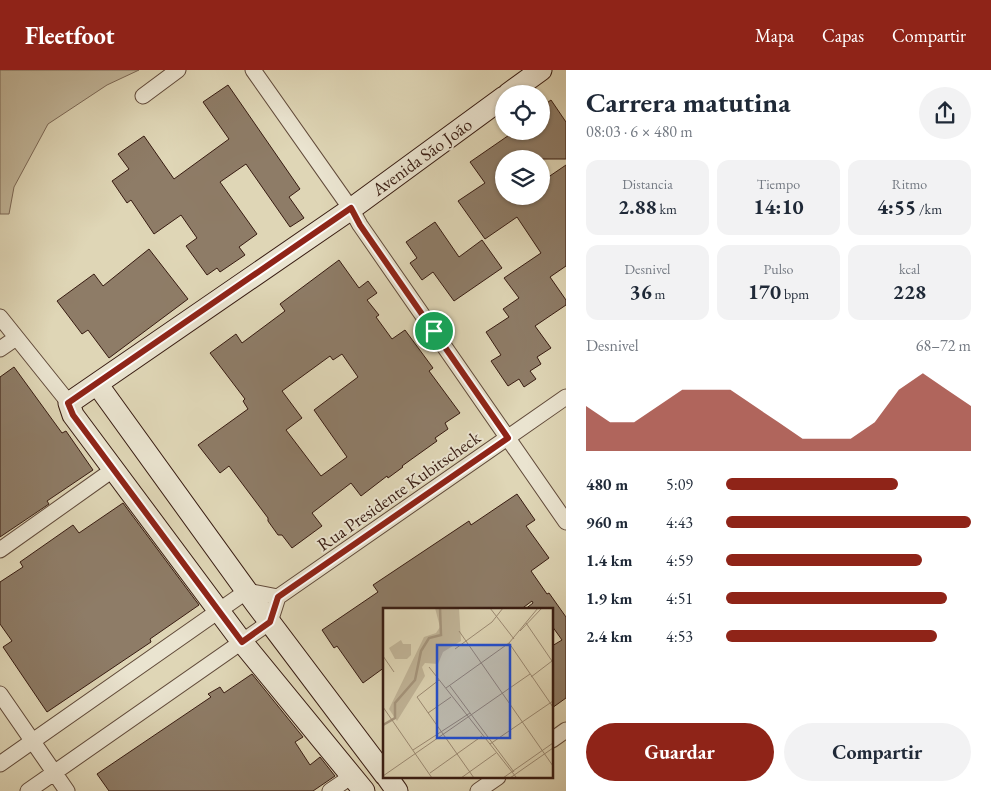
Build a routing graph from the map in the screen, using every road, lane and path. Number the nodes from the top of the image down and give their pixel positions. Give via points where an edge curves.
1 (178, 70) edge
2 (252, 70) edge
3 (541, 70) edge
4 (520, 85) edge
5 (143, 96) dead end
6 (495, 104) edge
7 (351, 208) junction
8 (0, 317) edge
9 (16, 338) junction
10 (0, 349) edge
11 (97, 384) junction
12 (566, 398) edge
13 (68, 403) junction
14 (508, 438) junction
15 (114, 469) junction
16 (566, 522) edge
17 (0, 550) edge
18 (247, 592) junction
19 (278, 597) junction
20 (220, 612) junction
21 (270, 622) junction
22 (242, 642) junction
23 (0, 694) edge
24 (566, 730) edge
25 (554, 739) edge
26 (33, 742) junction
27 (0, 764) edge
28 (383, 772) edge
29 (54, 773) junction
30 (387, 778) edge
31 (497, 778) edge
32 (358, 783) edge
33 (28, 791) edge
34 (67, 791) edge
35 (330, 791) edge
36 (397, 791) edge
37 (478, 791) edge

1 - 5 street
2 - 7 street
3 - 4 street
6 - 7 street, Avenida São João
7 - 11 street, Avenida São João
7 - 14 street
8 - 9 street
9 - 10 street
9 - 13 street
11 - 13 street, Avenida São João
11 - 18 street
12 - 14 street, Rua Presidente Kubitscheck
13 - 15 street via 73,415
14 - 16 street
14 - 19 street, Rua Presidente Kubitscheck
15 - 17 street
15 - 20 street
18 - 19 street
18 - 20 street
18 - 21 street
19 - 21 street
20 - 22 street
20 - 26 street
21 - 22 street
21 - 28 street
22 - 29 street
22 - 32 street
23 - 26 street
24 - 25 street
26 - 27 street
26 - 29 street
29 - 33 street
29 - 34 street
30 - 36 street
31 - 37 street
32 - 35 street

